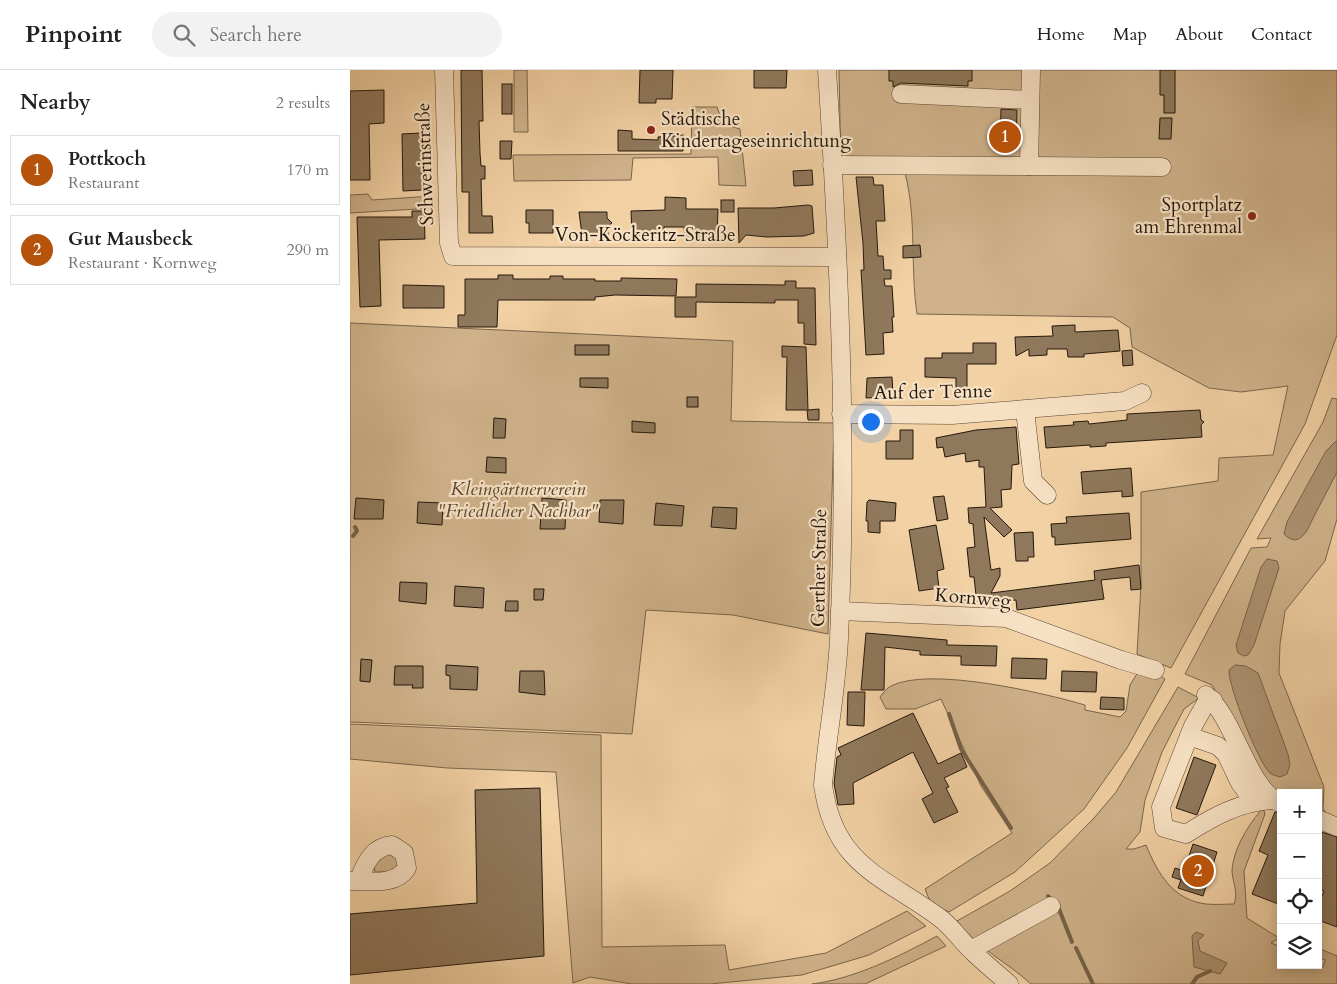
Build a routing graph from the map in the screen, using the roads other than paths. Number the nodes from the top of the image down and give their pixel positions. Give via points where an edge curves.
1 (444, 70) edge
2 (827, 70) edge
3 (1031, 70) edge
4 (902, 94) dead end
5 (1030, 100) junction
6 (832, 165) junction
7 (1029, 166) junction
8 (1162, 167) dead end
9 (453, 256) joint
10 (837, 257) junction
11 (1142, 393) dead end
12 (1025, 410) junction
13 (841, 414) junction
14 (1047, 495) dead end
15 (840, 611) junction
16 (1155, 670) dead end
17 (1189, 736) junction
18 (1253, 801) junction
19 (1277, 802) edge
20 (1322, 821) edge
21 (1337, 827) edge
22 (1051, 906) dead end
23 (971, 950) junction
24 (1009, 984) edge

1 - 9 street, Schwerinstraße via 449,243
2 - 6 street, Gerther Straße
3 - 5 street
4 - 5 street
5 - 7 street
6 - 7 street
6 - 10 street, Gerther Straße
7 - 8 street
9 - 10 street, Von-Köckeritz-Straße
10 - 13 street, Gerther Straße
11 - 12 street, Auf der Tenne via 1126,401
12 - 13 street, Auf der Tenne via 952,415
12 - 14 street via 1033,481
13 - 15 street, Gerther Straße
15 - 16 street, Kornweg via 1006,618
15 - 23 street, Gerther Straße via 824,785 830,820 849,851 863,866 940,918
17 - 18 street via 1218,746 1226,754
17 - 18 street via 1161,807 1164,828 1186,834 1213,816
17 - 19 street via 1209,698 1250,769
18 - 19 street
20 - 21 street
22 - 23 street
23 - 24 street, Gerther Straße

